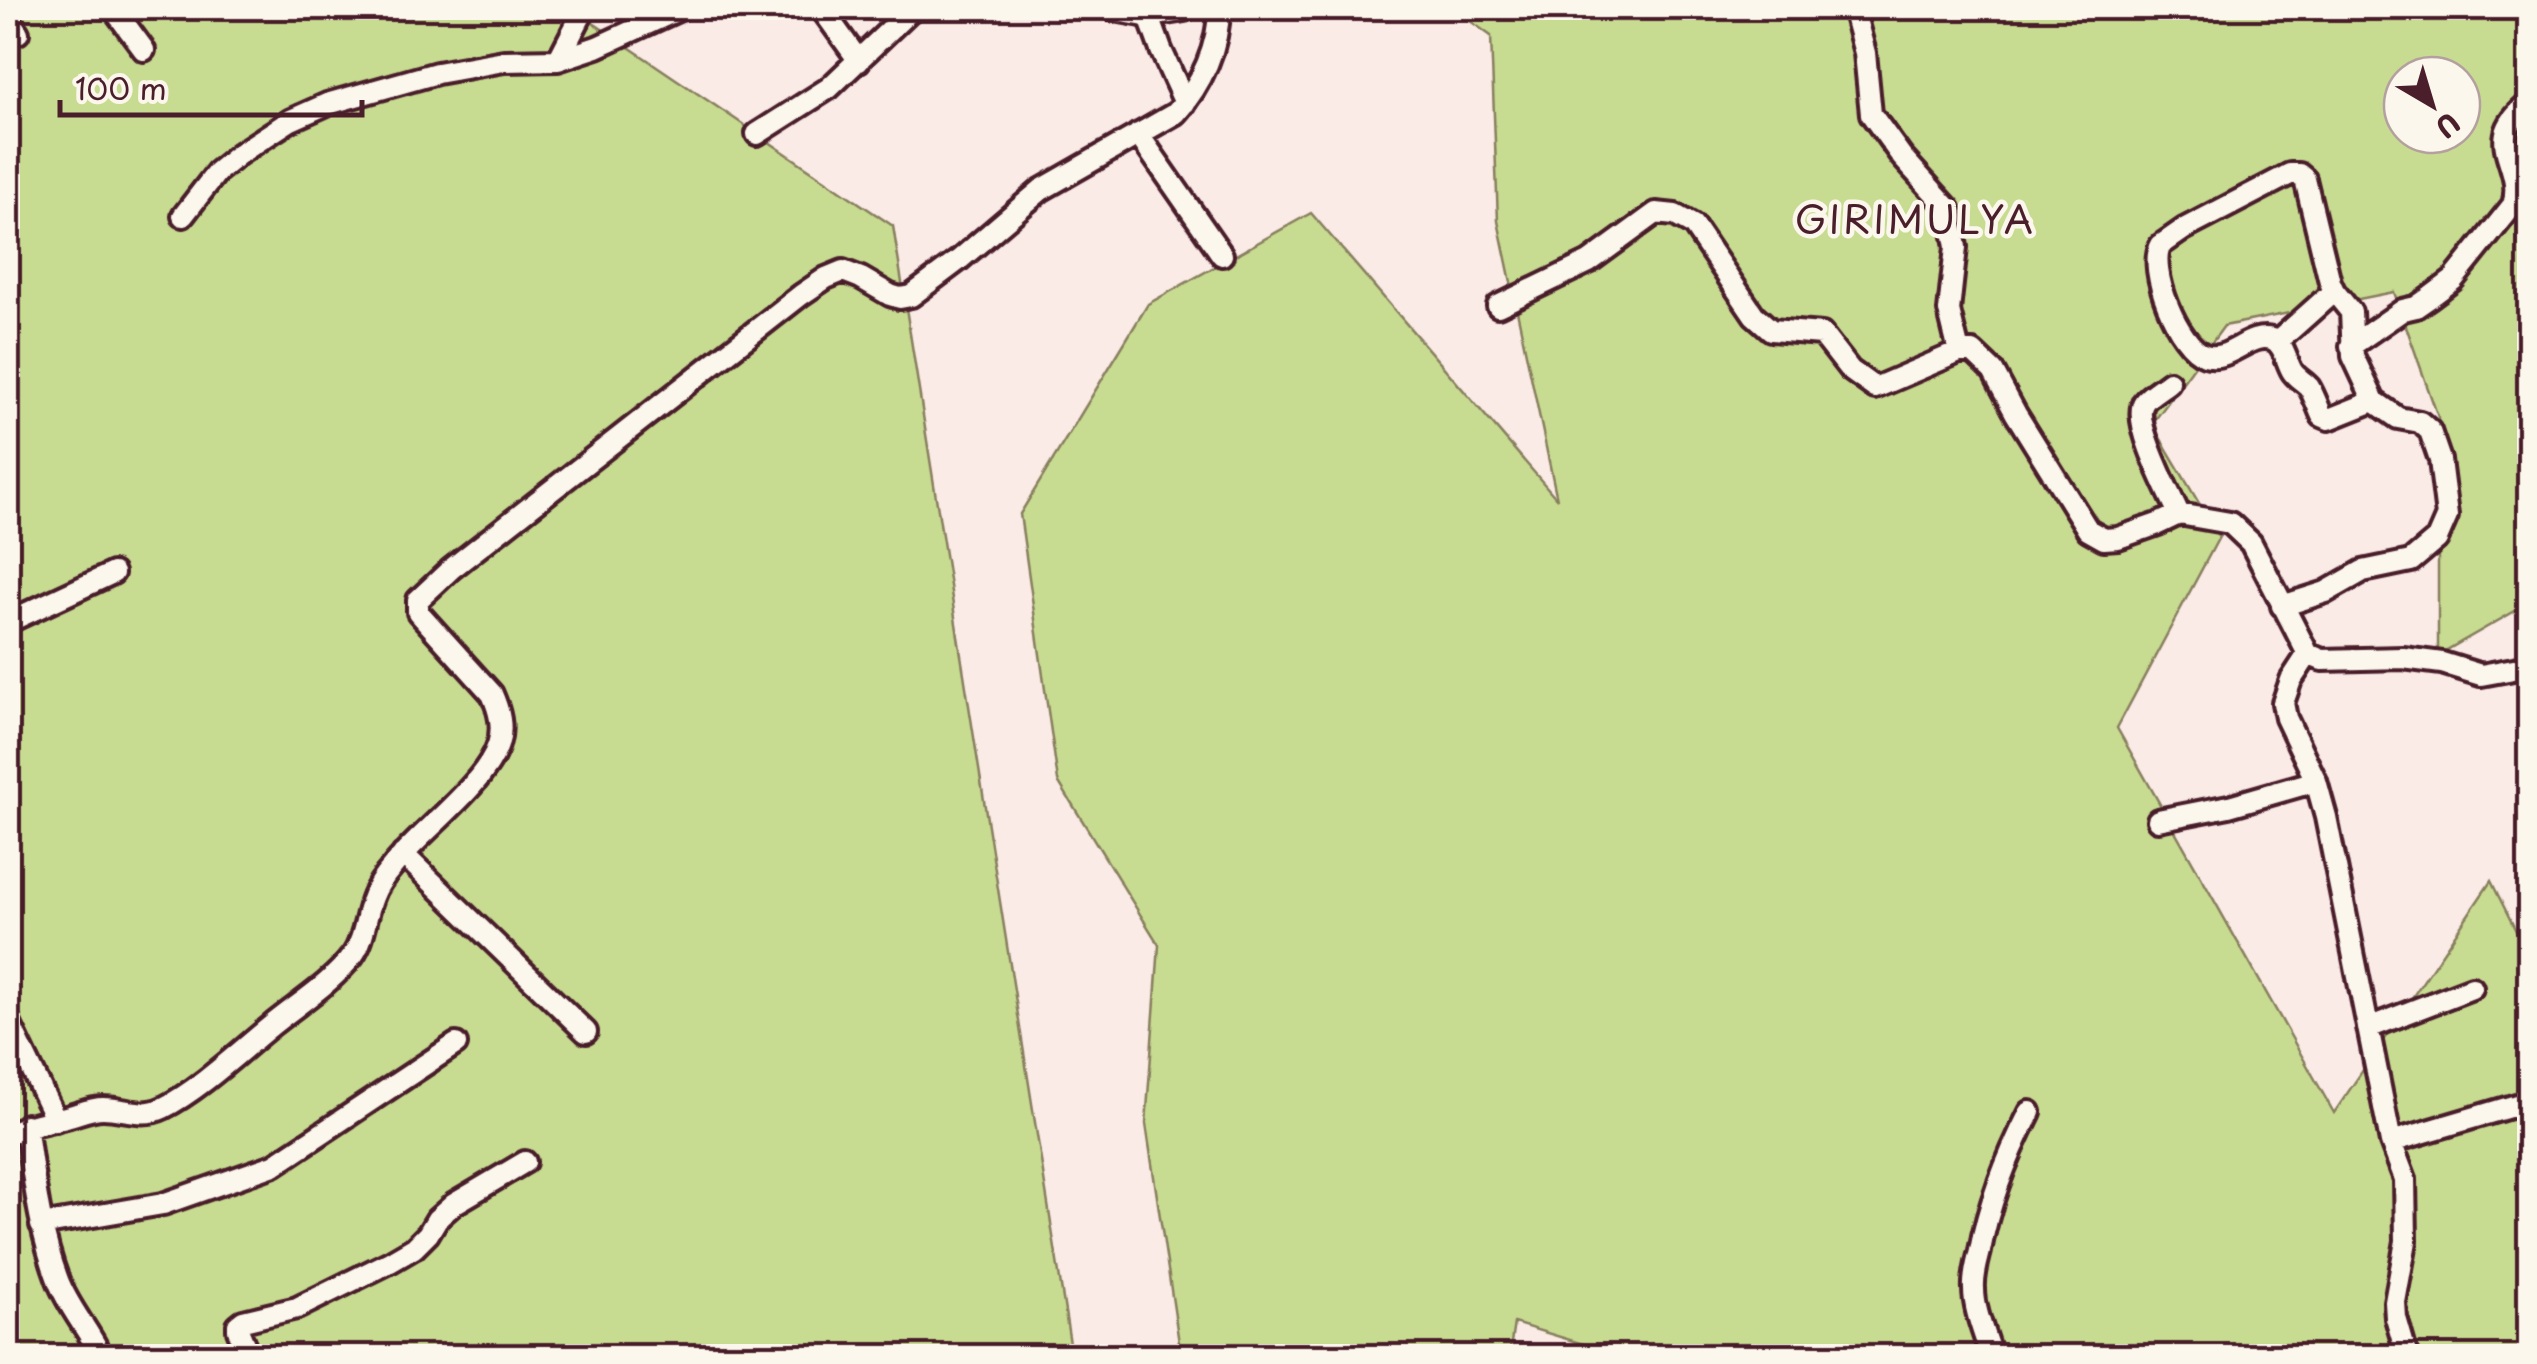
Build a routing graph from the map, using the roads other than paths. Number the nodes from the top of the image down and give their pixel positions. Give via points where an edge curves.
1 (114, 8) edge
2 (585, 8) edge
3 (682, 8) edge
4 (821, 8) edge
5 (913, 8) edge
6 (1115, 8) edge
7 (1184, 8) edge
8 (1219, 8) edge
9 (1852, 8) edge
10 (1148, 14) junction
11 (144, 50) dead end
12 (558, 60) junction
13 (859, 60) junction
14 (1184, 103) junction
15 (2530, 103) edge
16 (757, 134) dead end
17 (1138, 134) junction
18 (183, 216) dead end
19 (1222, 255) dead end
20 (2334, 291) junction
21 (1498, 306) dead end
22 (2277, 342) junction
23 (2351, 346) junction
24 (1959, 352) junction
25 (2169, 382) dead end
26 (2374, 400) junction
27 (2179, 514) junction
28 (114, 573) dead end
29 (2282, 606) junction
30 (8, 622) edge
31 (2308, 654) junction
32 (2530, 666) edge
33 (2316, 781) junction
34 (2158, 820) dead end
35 (403, 854) junction
36 (2472, 988) dead end
37 (8, 1020) edge
38 (2368, 1028) junction
39 (586, 1032) dead end
40 (456, 1044) dead end
41 (2530, 1101) edge
42 (2030, 1112) dead end
43 (56, 1120) junction
44 (17, 1129) edge
45 (2390, 1142) junction
46 (525, 1162) dead end
47 (41, 1225) junction
48 (101, 1356) edge
49 (249, 1356) edge
50 (1991, 1356) edge
51 (2407, 1356) edge

1 - 11 street
2 - 12 street
3 - 12 street
4 - 13 street
5 - 13 street
6 - 10 street
7 - 10 street
8 - 14 street via 1212,56
9 - 24 street via 1866,53 1871,114 1950,209 1956,247 1949,311
10 - 14 street
12 - 18 street via 438,72 327,104 239,154
13 - 16 street via 829,88
14 - 17 street
15 - 23 street via 2504,136 2515,179 2513,205 2453,280
17 - 19 street
17 - 35 street via 1042,190 911,296 890,295 844,271 826,278 428,590 418,612 492,694 501,726 489,764
20 - 22 street
20 - 22 street via 2298,174 2161,245 2156,263 2168,307 2197,350 2216,356 2258,339
20 - 23 street via 2351,312
21 - 24 street via 1588,262 1656,214 1675,214 1694,225 1754,316 1771,330 1822,334 1874,388
22 - 26 street via 2322,416
23 - 26 street
24 - 27 street via 1973,352 1993,370 2088,530 2118,538
25 - 27 street via 2144,402 2140,415
26 - 29 street via 2430,431 2446,502 2442,530 2411,561 2363,570 2326,592
27 - 29 street via 2230,522 2251,543
28 - 30 street
29 - 31 street
31 - 32 street via 2322,660 2403,658 2481,676
31 - 33 street via 2283,703
33 - 34 street
33 - 38 street
35 - 39 street
35 - 43 street via 373,895 352,956 221,1067 156,1111 101,1108
36 - 38 street
37 - 43 street
38 - 45 street
40 - 47 street via 274,1165 162,1204
41 - 45 street
42 - 50 street via 1992,1201 1975,1274 1976,1308
43 - 44 street
44 - 47 street
45 - 51 street via 2405,1179 2406,1241 2396,1318
46 - 49 street via 454,1204 414,1248 390,1262 297,1308 238,1324
47 - 48 street via 61,1288

